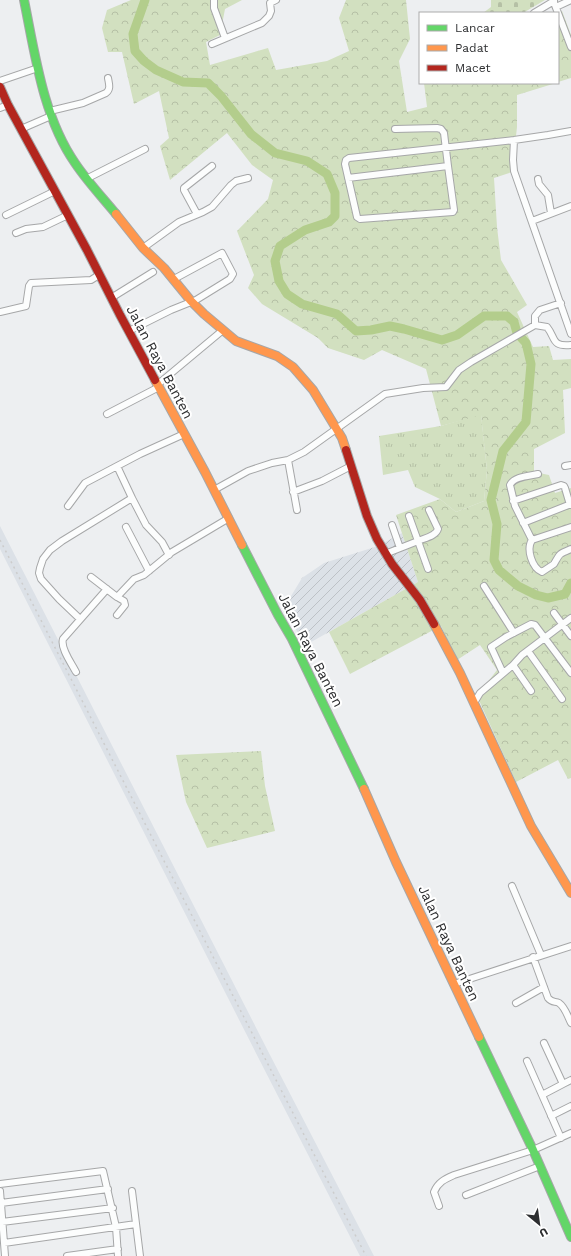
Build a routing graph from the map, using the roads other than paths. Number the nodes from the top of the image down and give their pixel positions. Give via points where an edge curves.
1 (24, 0) edge
2 (214, 0) edge
3 (276, 0) edge
4 (571, 0) edge
5 (554, 3) edge
6 (536, 12) edge
7 (559, 14) edge
8 (225, 38) junction
9 (570, 39) edge
10 (212, 44) dead end
11 (571, 47) edge
12 (38, 68) junction
13 (108, 78) dead end
14 (0, 81) edge
15 (0, 87) edge
16 (4, 107) edge
17 (50, 113) junction
18 (21, 129) junction
19 (395, 129) dead end
20 (571, 130) edge
21 (514, 140) junction
22 (446, 147) junction
23 (145, 149) dead end
24 (212, 166) dead end
25 (448, 166) junction
26 (88, 178) junction
27 (248, 178) dead end
28 (348, 178) junction
29 (538, 179) dead end
30 (55, 191) junction
31 (571, 206) edge
32 (551, 213) junction
33 (196, 214) junction
34 (6, 215) dead end
35 (68, 215) junction
36 (532, 220) junction
37 (16, 233) dead end
38 (143, 248) junction
39 (153, 272) dead end
40 (99, 275) junction
41 (174, 279) junction
42 (112, 298) junction
43 (191, 301) junction
44 (561, 303) junction
45 (0, 312) edge
46 (533, 326) junction
47 (223, 330) junction
48 (129, 331) junction
49 (571, 334) edge
50 (571, 345) edge
51 (158, 386) junction
52 (106, 414) dead end
53 (336, 428) junction
54 (184, 434) junction
55 (288, 460) junction
56 (117, 466) junction
57 (351, 466) junction
58 (538, 474) dead end
59 (214, 490) junction
60 (293, 492) junction
61 (132, 498) junction
62 (513, 501) junction
63 (570, 504) edge
64 (68, 506) dead end
65 (296, 510) dead end
66 (430, 510) dead end
67 (409, 516) dead end
68 (229, 518) junction
69 (524, 523) junction
70 (392, 525) dead end
71 (126, 527) dead end
72 (571, 527) edge
73 (532, 540) junction
74 (418, 541) junction
75 (400, 548) junction
76 (571, 549) edge
77 (385, 554) junction
78 (169, 555) junction
79 (428, 569) dead end
80 (149, 571) junction
81 (91, 577) dead end
82 (484, 586) dead end
83 (106, 589) junction
84 (117, 597) junction
85 (554, 613) dead end
86 (117, 615) dead end
87 (571, 618) edge
88 (80, 619) junction
89 (563, 625) junction
90 (514, 633) junction
91 (571, 636) edge
92 (545, 639) junction
93 (528, 651) junction
94 (513, 665) junction
95 (76, 672) dead end
96 (503, 673) junction
97 (571, 673) edge
98 (531, 691) dead end
99 (562, 699) dead end
100 (474, 703) junction
101 (512, 886) dead end
102 (571, 892) edge
103 (571, 946) edge
104 (541, 955) junction
105 (533, 957) junction
106 (454, 984) junction
107 (544, 987) junction
108 (516, 1003) dead end
109 (571, 1023) edge
110 (544, 1043) dead end
111 (527, 1061) dead end
112 (571, 1080) edge
113 (563, 1084) junction
114 (542, 1095) junction
115 (571, 1106) edge
116 (551, 1116) junction
117 (571, 1133) edge
118 (561, 1138) junction
119 (532, 1150) junction
120 (540, 1166) junction
121 (0, 1184) edge
122 (108, 1189) junction
123 (0, 1191) edge
124 (132, 1191) dead end
125 (466, 1195) dead end
126 (1, 1203) edge
127 (439, 1206) dead end
128 (113, 1208) junction
129 (2, 1222) junction
130 (136, 1224) junction
131 (116, 1227) junction
132 (571, 1237) edge
133 (4, 1243) junction
134 (118, 1253) edge
135 (5, 1256) edge
136 (68, 1256) edge
137 (140, 1256) edge

1 - 12 main road
2 - 8 street via 214,8
3 - 8 street via 270,3 271,11 266,20
4 - 5 street
5 - 6 street
7 - 9 street
8 - 10 street
9 - 11 street
12 - 14 street
12 - 17 main road
13 - 17 street via 110,88 106,93
15 - 16 main road, Jalan Raya Banten
16 - 18 main road, Jalan Raya Banten
17 - 18 street
17 - 26 main road via 75,163
18 - 30 main road, Jalan Raya Banten
19 - 22 street via 441,129
20 - 21 street
21 - 22 street
21 - 36 street via 514,171
22 - 25 street
22 - 28 street via 349,158 345,164
23 - 26 street
24 - 33 street via 184,188
25 - 28 street
25 - 28 street via 454,210 451,213 360,219 355,213
26 - 38 main road
27 - 33 street via 236,181 212,207
29 - 32 street via 548,195
30 - 34 street
30 - 35 main road, Jalan Raya Banten
31 - 32 street
32 - 36 street
33 - 38 street
35 - 37 street via 43,227
35 - 40 main road, Jalan Raya Banten
36 - 44 street
38 - 41 main road
39 - 42 street
40 - 42 main road, Jalan Raya Banten
40 - 45 street via 91,280 31,283 26,306
41 - 43 main road
41 - 43 street via 224,254 233,276
42 - 48 main road, Jalan Raya Banten
43 - 47 main road
43 - 48 street
44 - 46 street via 540,310 535,316
44 - 49 street
46 - 50 street via 547,327 556,343 563,346
46 - 53 street via 476,358 459,370 446,387 386,394
47 - 51 street
47 - 53 main road via 236,341 278,356 293,367 313,390
48 - 51 main road, Jalan Raya Banten
51 - 52 street
51 - 54 main road, Jalan Raya Banten
53 - 55 street via 316,444
53 - 57 main road via 345,445
54 - 56 street
54 - 59 main road, Jalan Raya Banten
55 - 59 street via 248,471
55 - 60 street
56 - 61 street
56 - 64 street via 85,483
57 - 60 street
57 - 77 main road via 369,522
58 - 62 street via 516,479 511,483
59 - 68 main road, Jalan Raya Banten
60 - 65 street
61 - 78 street via 146,525 162,542
61 - 88 street via 62,541 43,559 39,573 41,579
62 - 63 street via 561,485 565,488
62 - 69 street
63 - 69 street
66 - 74 street via 438,532
67 - 74 street
68 - 78 street
68 - 106 main road, Jalan Raya Banten via 333,722
69 - 73 street
70 - 75 street
71 - 80 street
72 - 73 street
73 - 76 street via 530,556 540,571 554,564 557,556
74 - 75 street
74 - 79 street
75 - 77 street
77 - 100 main road via 420,600
78 - 80 street
80 - 84 street via 134,579
81 - 83 street
82 - 90 street
83 - 84 street
83 - 88 street
84 - 86 street via 124,601 125,605
85 - 89 street
87 - 89 street
88 - 95 street via 62,642
89 - 91 street
89 - 92 street
90 - 92 street via 533,624
90 - 96 street via 491,647
92 - 93 street
92 - 97 street
93 - 94 street
93 - 99 street
94 - 96 street
94 - 98 street
96 - 100 street via 480,693
100 - 102 main road via 531,826
101 - 104 street
103 - 104 street
104 - 105 street
105 - 106 street
105 - 107 street
106 - 119 main road, Jalan Raya Banten
107 - 108 street
107 - 109 street via 550,1001 561,1004
110 - 113 street
111 - 114 street
112 - 113 street
113 - 114 street
114 - 116 street
115 - 116 street
116 - 118 street
117 - 118 street
118 - 119 street
119 - 120 main road, Jalan Raya Banten
119 - 127 street via 444,1180 434,1192
120 - 125 street
120 - 132 main road, Jalan Raya Banten
121 - 122 street via 103,1171
122 - 126 street
122 - 128 street
123 - 126 street
124 - 130 street
126 - 129 street
128 - 129 street
128 - 131 street
129 - 133 street
130 - 131 street
130 - 137 street
131 - 133 street
131 - 134 street
133 - 135 street
134 - 136 street

